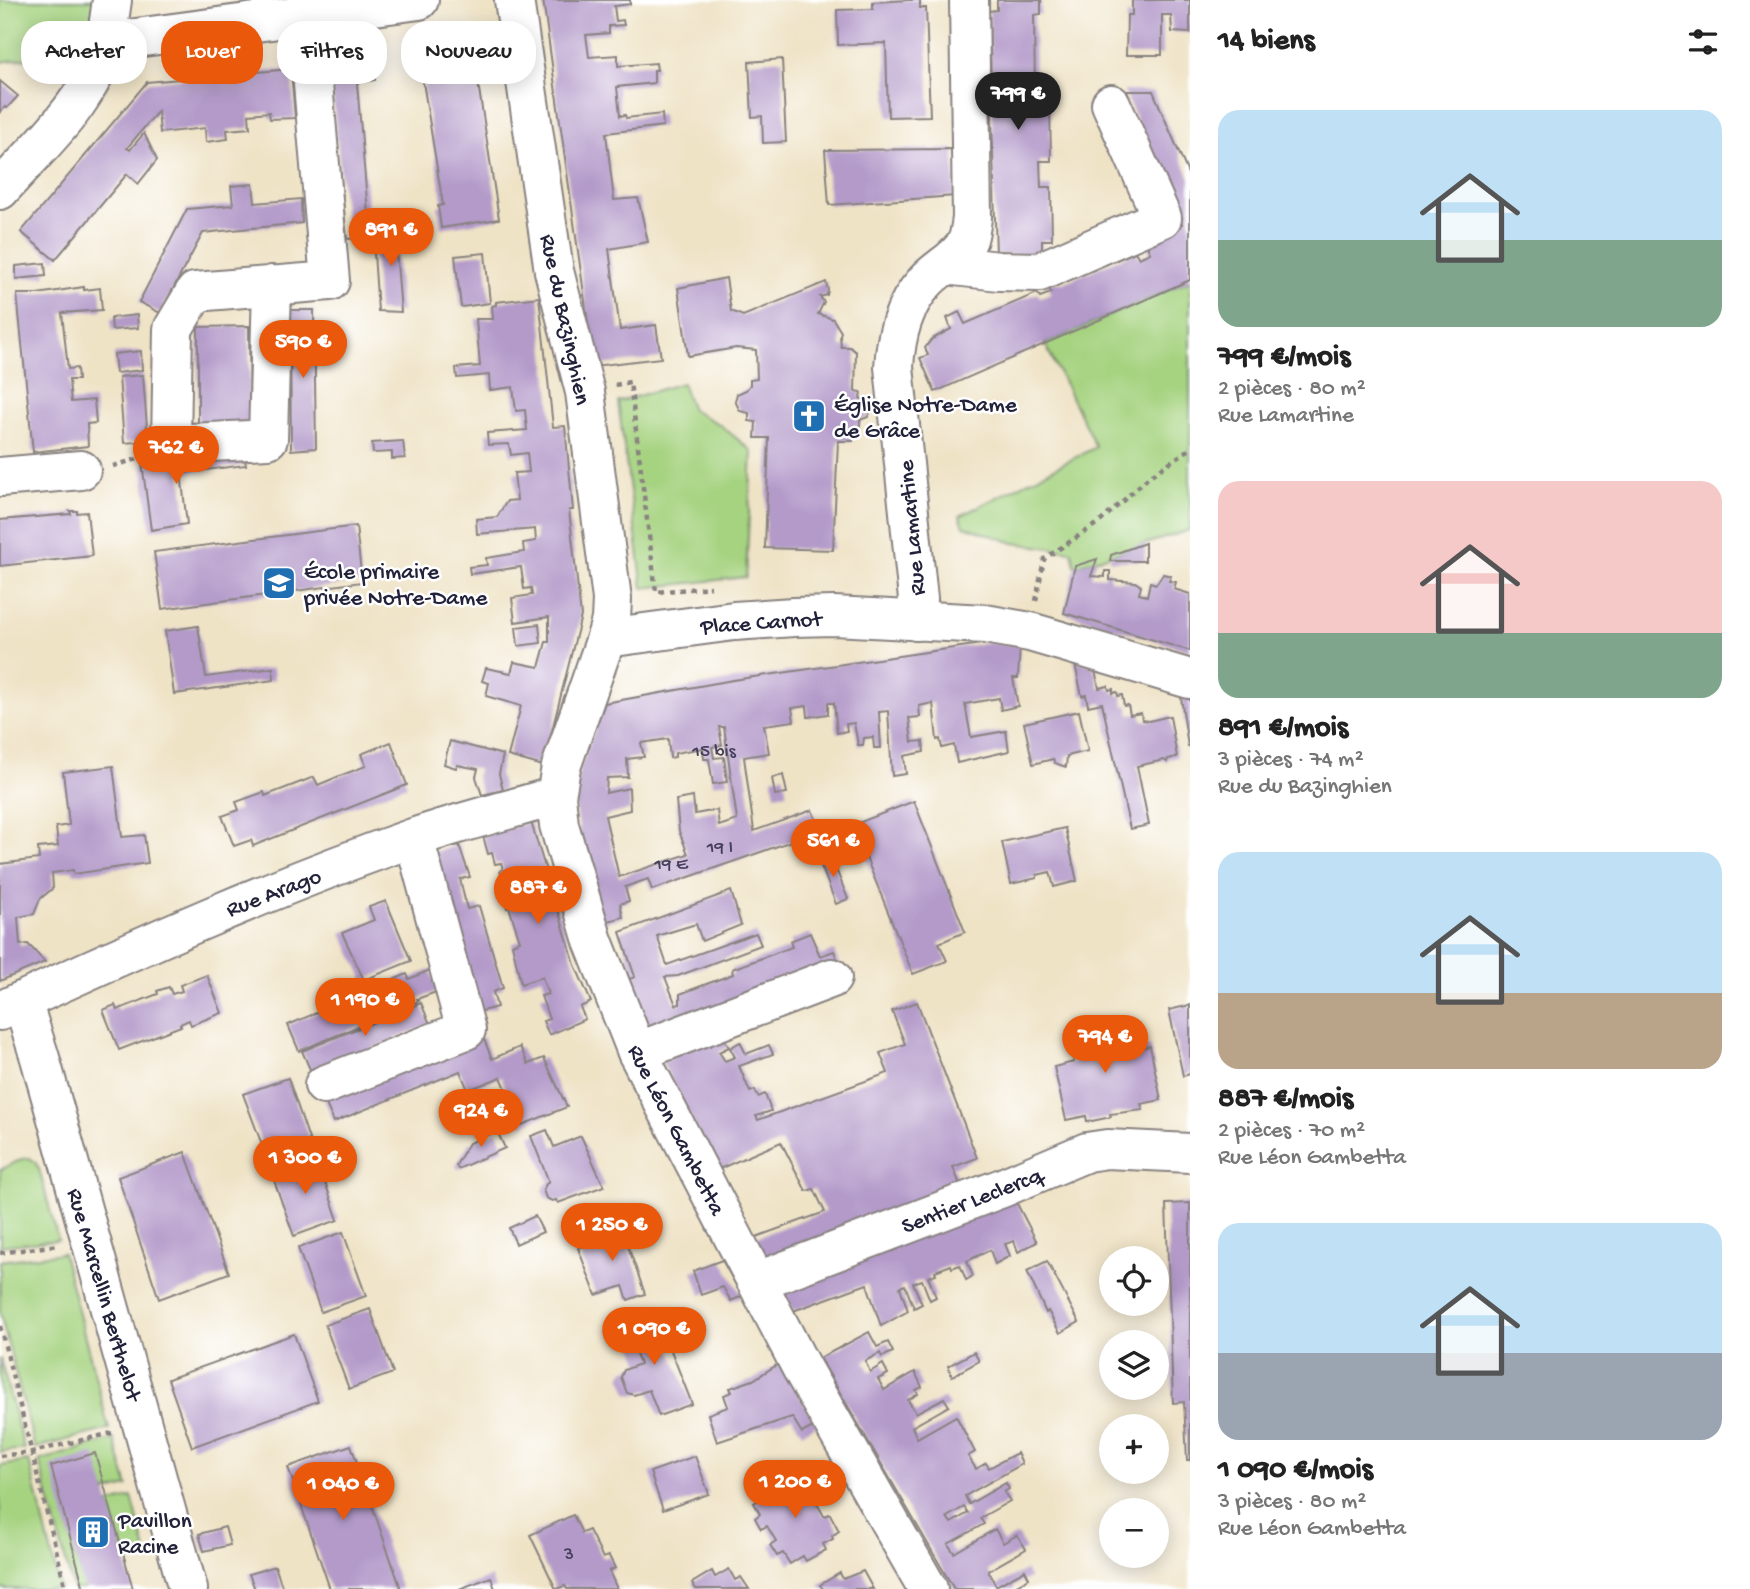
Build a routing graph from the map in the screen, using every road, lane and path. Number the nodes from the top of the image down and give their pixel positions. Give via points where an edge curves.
1 (112, 0) edge
2 (419, 0) edge
3 (514, 0) edge
4 (969, 0) edge
5 (307, 14) junction
6 (109, 21) edge
7 (147, 36) edge
8 (90, 84) edge
9 (1111, 104) dead end
10 (0, 190) edge
11 (946, 265) junction
12 (272, 285) junction
13 (585, 392) junction
14 (171, 444) junction
15 (1190, 449) edge
16 (81, 470) joint
17 (0, 477) edge
18 (721, 586) dead end
19 (916, 621) junction
20 (1030, 632) junction
21 (607, 638) junction
22 (1190, 679) edge
23 (556, 796) junction
24 (414, 838) junction
25 (832, 978) dead end
26 (11, 1006) edge
27 (638, 1052) junction
28 (324, 1085) dead end
29 (1190, 1153) edge
30 (91, 1240) junction
31 (0, 1253) edge
32 (758, 1281) junction
33 (0, 1326) edge
34 (143, 1426) junction
35 (32, 1452) junction
36 (0, 1456) edge
37 (66, 1589) edge
38 (188, 1589) edge
39 (928, 1589) edge

1 - 6 street
2 - 5 street
3 - 13 street, Rue du Bazinghien via 554,271
4 - 11 street, Rue Lamartine via 972,218 968,241
5 - 7 street
5 - 12 street via 330,281
8 - 10 street
9 - 11 street via 1162,218 1039,272
11 - 19 street, Rue Lamartine via 909,304 895,348 918,599
12 - 14 street via 195,292 173,329
12 - 14 street via 268,439
13 - 18 path via 630,382 656,592
13 - 21 street, Rue du Bazinghien via 612,599
14 - 16 path via 123,464
15 - 20 path via 1151,475 1101,521 1044,559
16 - 17 street
19 - 20 street, Place Carnot via 985,624
19 - 21 street, Place Carnot via 794,617
20 - 22 street, Place Carnot
21 - 23 street, Rue Léon Gambetta via 561,767
23 - 24 street, Rue Arago
23 - 27 street, Rue Léon Gambetta via 559,825 593,941
24 - 26 street, Rue Arago via 194,922
24 - 28 street via 466,1030
25 - 27 street
26 - 30 street, Rue Marcellin Berthelot via 40,1058
27 - 32 street, Rue Léon Gambetta
29 - 32 street, Sentier Leclercq via 1087,1152
30 - 31 path
30 - 34 street, Rue Marcellin Berthelot
32 - 39 street, Rue Léon Gambetta via 841,1440
33 - 35 path
34 - 35 path
34 - 38 street, Rue Marcellin Berthelot
35 - 36 path
35 - 37 path

